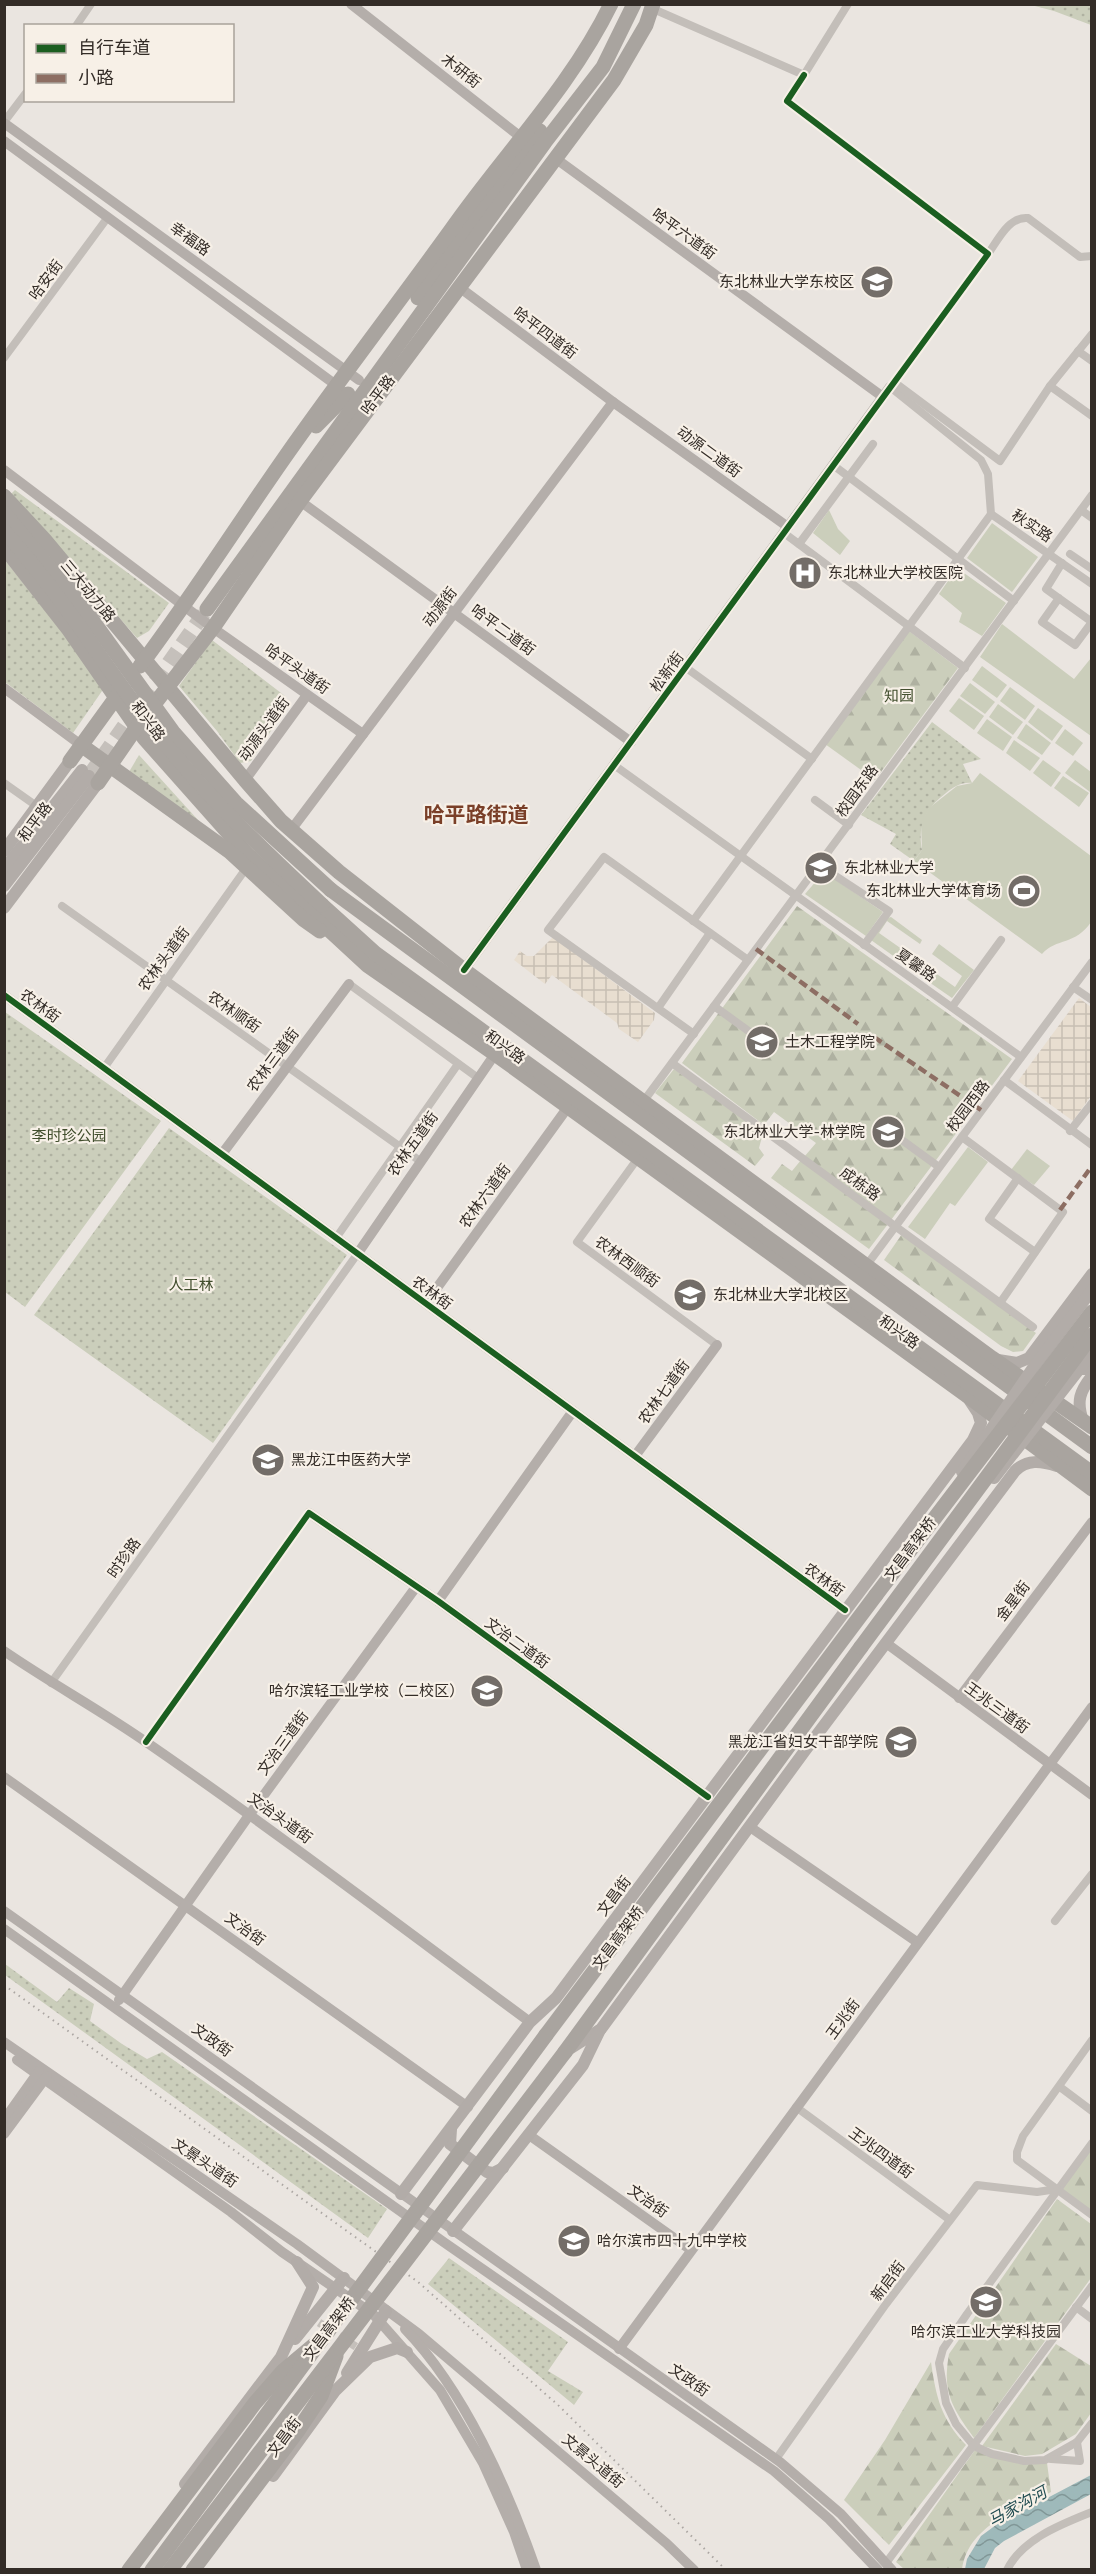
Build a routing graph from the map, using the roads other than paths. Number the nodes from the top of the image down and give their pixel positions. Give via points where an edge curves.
1 (91, 4) edge
2 (351, 4) edge
3 (611, 4) edge
4 (621, 4) edge
5 (634, 4) edge
6 (848, 4) edge
7 (652, 6) edge
8 (77, 24) edge
9 (804, 75) junction
10 (24, 96) edge
11 (4, 122) edge
12 (4, 141) edge
13 (531, 143) junction
14 (555, 158) junction
15 (108, 218) junction
16 (988, 254) junction
17 (1092, 256) edge
18 (459, 287) junction
19 (1092, 334) edge
20 (1078, 351) junction
21 (4, 358) edge
22 (1092, 361) edge
23 (353, 375) junction
24 (892, 385) junction
25 (1050, 386) junction
26 (342, 390) junction
27 (882, 398) junction
28 (613, 402) junction
29 (372, 404) junction
30 (1092, 416) edge
31 (335, 430) junction
32 (873, 444) dead end
33 (833, 465) junction
34 (4, 470) edge
35 (849, 477) junction
36 (1092, 495) edge
37 (4, 496) edge
38 (300, 501) junction
39 (1081, 510) junction
40 (4, 513) edge
41 (991, 514) junction
42 (1092, 518) edge
43 (786, 530) junction
44 (4, 531) edge
45 (799, 544) junction
46 (4, 547) edge
47 (1049, 554) junction
48 (1070, 554) dead end
49 (958, 559) junction
50 (1062, 563) junction
51 (1092, 569) edge
52 (1092, 584) edge
53 (1059, 598) junction
54 (1014, 601) junction
55 (183, 605) junction
56 (454, 613) junction
57 (909, 626) junction
58 (213, 628) junction
59 (144, 660) junction
60 (686, 667) junction
61 (965, 668) junction
62 (4, 688) edge
63 (168, 689) junction
64 (307, 694) junction
65 (116, 698) junction
66 (136, 728) junction
67 (363, 734) junction
68 (631, 741) junction
69 (81, 745) junction
70 (812, 759) junction
71 (614, 765) junction
72 (110, 766) junction
73 (85, 772) junction
74 (245, 780) junction
75 (4, 783) edge
76 (815, 800) dead end
77 (38, 807) junction
78 (849, 825) junction
79 (291, 830) junction
80 (4, 851) edge
81 (741, 856) junction
82 (819, 865) junction
83 (247, 867) junction
84 (4, 869) edge
85 (4, 886) edge
86 (796, 896) junction
87 (62, 906) dead end
88 (4, 908) edge
89 (358, 911) junction
90 (693, 921) junction
91 (710, 933) junction
92 (1001, 940) dead end
93 (864, 945) junction
94 (371, 959) junction
95 (748, 960) junction
96 (1092, 962) edge
97 (468, 974) junction
98 (165, 980) junction
99 (349, 984) joint
100 (1073, 987) junction
101 (4, 995) edge
102 (1092, 1000) edge
103 (714, 1006) junction
104 (952, 1007) junction
105 (658, 1008) junction
106 (694, 1034) junction
107 (754, 1035) dead end
108 (495, 1054) junction
109 (1021, 1057) junction
110 (672, 1063) junction
111 (458, 1064) junction
112 (287, 1066) junction
113 (104, 1068) junction
114 (478, 1078) junction
115 (1004, 1080) junction
116 (643, 1102) junction
117 (1092, 1103) edge
118 (568, 1107) junction
119 (1070, 1131) junction
120 (896, 1135) dead end
121 (962, 1137) junction
122 (1092, 1145) edge
123 (400, 1147) junction
124 (222, 1154) junction
125 (638, 1158) junction
126 (420, 1161) junction
127 (939, 1167) junction
128 (1018, 1178) junction
129 (895, 1226) junction
130 (336, 1238) junction
131 (1035, 1252) junction
132 (358, 1253) junction
133 (866, 1266) junction
134 (1092, 1275) edge
135 (1092, 1290) edge
136 (426, 1303) junction
137 (1000, 1303) junction
138 (1092, 1312) edge
139 (1033, 1327) dead end
140 (1051, 1329) junction
141 (1092, 1335) edge
142 (717, 1345) joint
143 (1092, 1353) edge
144 (998, 1362) junction
145 (1092, 1369) edge
146 (1092, 1376) edge
147 (966, 1395) junction
148 (573, 1411) junction
149 (1087, 1424) edge
150 (1092, 1445) edge
151 (635, 1456) junction
152 (956, 1464) junction
153 (1062, 1468) junction
154 (1092, 1473) edge
155 (1092, 1489) edge
156 (998, 1493) junction
157 (309, 1513) joint
158 (1092, 1522) edge
159 (928, 1525) junction
160 (945, 1533) junction
161 (416, 1587) junction
162 (438, 1601) junction
163 (845, 1610) junction
164 (886, 1643) junction
165 (4, 1651) edge
166 (51, 1683) junction
167 (807, 1686) junction
168 (823, 1697) junction
169 (959, 1698) junction
170 (1092, 1707) edge
171 (763, 1723) junction
172 (146, 1742) junction
173 (804, 1752) junction
174 (1049, 1765) junction
175 (4, 1777) edge
176 (1092, 1796) edge
177 (708, 1797) junction
178 (250, 1814) junction
179 (750, 1827) junction
180 (1092, 1874) edge
181 (186, 1905) junction
182 (4, 1911) edge
183 (1055, 1921) dead end
184 (4, 1929) edge
185 (917, 1942) junction
186 (123, 1995) junction
187 (556, 1998) junction
188 (114, 2007) junction
189 (530, 2022) junction
190 (601, 2029) junction
191 (546, 2035) junction
192 (1092, 2040) edge
193 (4, 2042) edge
194 (4, 2051) edge
195 (565, 2052) junction
196 (42, 2075) junction
197 (1060, 2087) junction
198 (796, 2107) junction
199 (468, 2108) junction
200 (1092, 2111) edge
201 (4, 2120) edge
202 (452, 2128) junction
203 (4, 2134) edge
204 (528, 2135) junction
205 (1092, 2143) edge
206 (503, 2167) junction
207 (1057, 2190) junction
208 (397, 2199) junction
209 (1092, 2215) edge
210 (950, 2220) junction
211 (453, 2231) junction
212 (445, 2243) junction
213 (691, 2250) junction
214 (297, 2262) junction
215 (344, 2277) junction
216 (1092, 2286) edge
217 (335, 2289) junction
218 (1076, 2307) junction
219 (383, 2316) junction
220 (1092, 2319) edge
221 (339, 2349) junction
222 (619, 2349) junction
223 (407, 2352) junction
224 (281, 2357) junction
225 (335, 2391) junction
226 (1092, 2423) edge
227 (1077, 2442) junction
228 (974, 2446) junction
229 (776, 2459) junction
230 (1045, 2460) junction
231 (1092, 2512) edge
232 (147, 2564) edge
233 (885, 2567) edge
234 (121, 2570) edge
235 (193, 2570) edge
236 (201, 2570) edge
237 (526, 2570) edge
238 (536, 2570) edge
239 (694, 2570) edge
240 (1007, 2570) edge

1 - 8 street
2 - 13 street, 木研街
3 - 13 highway, 哈平路
4 - 13 highway, 哈平路 via 588,63
5 - 13 highway, 哈平路 via 603,68
6 - 9 street
7 - 9 street
7 - 14 highway, 哈平路 via 646,25 614,80
9 - 16 street via 787,101
10 - 11 street
11 - 23 street, 幸福路
12 - 15 street, 幸福路
13 - 14 street, 木研街
13 - 23 highway, 哈平路
13 - 31 highway, 哈平路
14 - 18 highway, 哈平路
14 - 27 street, 哈平六道街
15 - 21 street, 哈安街
15 - 26 street, 幸福路
16 - 17 street via 1013,220 1021,217 1028,218 1080,256
16 - 24 street
18 - 28 street, 哈平四道街
18 - 29 highway, 哈平路
19 - 20 street
20 - 22 street
20 - 25 street
23 - 26 highway, 哈平路
24 - 25 street via 1000,461
24 - 27 street, 松新街
24 - 41 street, 秋实路 via 975,453 988,474
25 - 30 street
26 - 31 highway, 哈平路 via 203,607
26 - 55 highway via 285,457
27 - 33 street, 松新街
28 - 43 street, 动源二道街
28 - 56 street, 动源街
29 - 31 highway
29 - 38 highway, 哈平路
32 - 35 street
33 - 35 street
33 - 43 street, 松新街
34 - 55 street, 哈平头道街
35 - 45 street
35 - 49 street
36 - 39 street, 校园东路
37 - 59 highway, 三大动力路
38 - 56 street, 哈平二道街
38 - 58 highway, 哈平路
39 - 42 street
39 - 47 street, 校园东路
40 - 89 highway, bridge via 74,596 173,732 236,803
41 - 47 street, 秋实路
41 - 49 street
43 - 45 street
43 - 60 street, 松新街
44 - 94 highway, 和兴路, bridge via 39,572 152,728 206,791
45 - 57 street
46 - 65 highway
47 - 50 street, 秋实路
47 - 54 street, 校园东路
48 - 51 street
49 - 54 street
49 - 57 street
50 - 52 street, 秋实路
50 - 53 street via 1046,589
53 - 53 street via 1092,622 1075,645 1042,622
54 - 61 street, 校园东路
55 - 58 street, 哈平头道街
55 - 59 highway
56 - 67 street, 动源街
56 - 68 street, 哈平二道街
57 - 61 street
57 - 70 street
58 - 63 highway, 哈平路
58 - 64 street, 哈平头道街
59 - 63 highway, 三大动力路
59 - 65 highway
60 - 68 street, 松新街
60 - 70 street
61 - 78 street, 校园东路
62 - 69 street
63 - 66 highway, 哈平路
63 - 74 highway
64 - 67 street, 哈平头道街
64 - 74 street, 动源头道街
65 - 66 highway
65 - 69 highway
66 - 72 highway, 哈平路
66 - 94 highway, 和兴路 via 247,854
67 - 79 street, 动源街
68 - 71 street, 松新街
69 - 72 highway, 和兴路
69 - 73 highway
70 - 81 street
71 - 81 street, 夏馨路
71 - 97 street, 松新街
72 - 73 highway, 哈平路
72 - 83 highway, 和兴路
73 - 77 main road
73 - 84 main road, 和平路
73 - 85 main road, 和平路
73 - 88 main road
74 - 79 highway
75 - 77 street
76 - 78 street
77 - 80 main road
78 - 82 street, 校园东路
79 - 97 highway
81 - 86 street, 夏馨路
81 - 90 street
82 - 86 street, 校园东路
82 - 93 street via 889,910
83 - 94 highway, 和兴路 via 303,919
83 - 98 street, 农林头道街
86 - 93 street, 夏馨路
86 - 95 street, 校园东路
87 - 98 street, 农林顺街
89 - 97 highway
89 - 150 highway
90 - 91 street
90 - 105 street via 604,857 548,930
91 - 95 street
91 - 105 street
92 - 104 street
93 - 104 street, 夏馨路
94 - 108 highway, 和兴路
94 - 154 highway, 和兴路
95 - 103 street, 校园东路
96 - 100 street, 校园西路
97 - 116 highway
98 - 112 street, 农林顺街
98 - 113 street, 农林头道街
99 - 111 street
99 - 112 street, 农林三道街
100 - 102 street
100 - 109 street, 校园西路
101 - 113 street, 农林街
103 - 106 street, 校园东路
103 - 107 street
104 - 109 street, 夏馨路
105 - 106 street
106 - 110 street, 校园东路
108 - 114 street, 农林五道街
108 - 118 highway, 和兴路
109 - 115 street, 校园西路
110 - 116 street, 校园东路
110 - 129 street, 成栋路
111 - 114 street
111 - 123 street
112 - 123 street, 农林顺街
112 - 124 street, 农林三道街
113 - 124 street, 农林街
114 - 126 street, 农林五道街
115 - 119 street
115 - 121 street, 校园西路
116 - 133 highway
117 - 119 street
118 - 125 highway, 和兴路
118 - 136 street, 农林六道街
119 - 122 street
120 - 127 street
121 - 127 street, 校园西路
121 - 128 street
123 - 126 street, 农林顺街
123 - 130 street
124 - 130 street, 农林街
125 - 142 street, 农林西顺街 via 576,1242
125 - 147 highway, 和兴路
126 - 132 street, 农林五道街
127 - 129 street, 校园西路
128 - 131 street via 1063,1212
128 - 131 street via 989,1219
129 - 133 street, 校园西路
129 - 137 street, 成栋路
130 - 132 street, 农林街
131 - 137 street
132 - 136 street, 农林街
132 - 166 street, 时珍路
133 - 144 highway
134 - 140 main road
135 - 159 main road, bridge via 979,1445
136 - 148 street, 农林街
137 - 139 street, 成栋路
138 - 159 highway, 文昌高架桥, bridge
140 - 144 main road via 1023,1362
140 - 145 main road via 1047,1343 1054,1359 1075,1370
141 - 160 highway, 文昌高架桥, bridge
142 - 151 street, 农林七道街
143 - 160 main road, bridge via 1005,1465
144 - 149 highway
144 - 150 highway
146 - 149 main road via 1080,1393 1079,1411
147 - 152 main road, 文昌街 via 981,1423
147 - 153 highway, 和兴路
148 - 151 street, 农林街
148 - 162 street
151 - 163 street, 农林街
152 - 156 main road via 970,1456 984,1459 1000,1477
152 - 163 main road, 文昌街
153 - 155 highway, 和兴路
153 - 156 main road via 1039,1461 1026,1463
156 - 164 main road
157 - 161 street, 文治二道街
157 - 172 street
158 - 169 street, 金星街
159 - 167 highway, 文昌高架桥, bridge
160 - 168 highway, 文昌高架桥, bridge
161 - 162 street, 文治二道街
161 - 178 street, 文治三道街
162 - 177 street, 文治二道街
163 - 171 main road, 文昌街
164 - 169 street, 王兆三道街
164 - 173 main road
165 - 166 street, 文治头道街
166 - 172 street, 文治头道街
167 - 171 main road
167 - 191 highway, 文昌高架桥
168 - 173 main road
168 - 195 highway, 文昌高架桥
169 - 174 street, 王兆三道街
170 - 174 street, 王兆街
171 - 177 main road, 文昌街
172 - 178 street, 文治头道街
173 - 179 main road
174 - 176 street, 王兆三道街
174 - 185 street, 王兆街
175 - 181 street, 文治街
177 - 187 main road, 文昌街
178 - 181 street, 文治三道街
178 - 189 street, 文治头道街
179 - 185 street
179 - 190 main road
180 - 183 street
181 - 186 street, 文治三道街
181 - 199 street, 文治街
182 - 186 street, 文政街
184 - 188 street, 文政街
185 - 198 street, 王兆街
186 - 188 street, 文治三道街
186 - 208 street, 文政街
187 - 189 main road, 文昌街
187 - 191 main road
188 - 208 street, 文政街
189 - 199 main road, 文昌街
190 - 195 main road
190 - 204 main road via 583,2065
191 - 232 highway, 文昌高架桥, bridge via 324,2337
192 - 197 street
193 - 196 street, 文景头道街
194 - 196 street, 文景头道街
195 - 221 highway, 文昌高架桥, bridge
196 - 201 street
196 - 203 street
196 - 214 street, 文景头道街
196 - 215 street, 文景头道街
197 - 200 street
197 - 207 street via 1023,2136 1017,2152 1017,2160
198 - 210 street, 王兆四道街
198 - 213 street, 王兆街
199 - 202 main road, 文昌街
202 - 206 main road via 450,2144 488,2172
202 - 208 main road, 文昌街
204 - 206 main road
204 - 213 street, 文治街
205 - 207 street
206 - 211 main road
207 - 209 street
207 - 210 street, 新启街 via 1037,2192 977,2185
207 - 228 street via 943,2349 939,2363 946,2403
208 - 211 street, 文政街
208 - 212 street, 文政街
210 - 229 street, 新启街
211 - 212 street
211 - 222 street, 文政街
212 - 233 street, 文政街 via 774,2471
213 - 222 street, 王兆街
214 - 217 street, 文景头道街
214 - 224 main road via 313,2287
215 - 217 main road
215 - 219 street, 文景头道街
216 - 218 street
217 - 219 street, 文景头道街 via 372,2314
217 - 224 main road
218 - 220 street
218 - 228 street
219 - 223 street, 文景头道街
219 - 225 main road
219 - 238 street, 文景头道街 via 407,2331 453,2389 505,2494
219 - 239 street, 文景头道街 via 447,2357
221 - 232 highway, 文昌高架桥, bridge
221 - 235 highway via 321,2396
222 - 229 street, 文政街
223 - 225 main road, 文昌街 via 397,2348 370,2356
223 - 237 street, 文景头道街 via 440,2390 483,2463 514,2532
224 - 232 main road
225 - 236 main road, 文昌街
226 - 227 street
227 - 230 street
227 - 230 street via 1080,2461
228 - 230 street via 1014,2460
228 - 233 street
229 - 233 street, 文政街 via 841,2514
231 - 240 street via 1040,2536
232 - 234 highway

